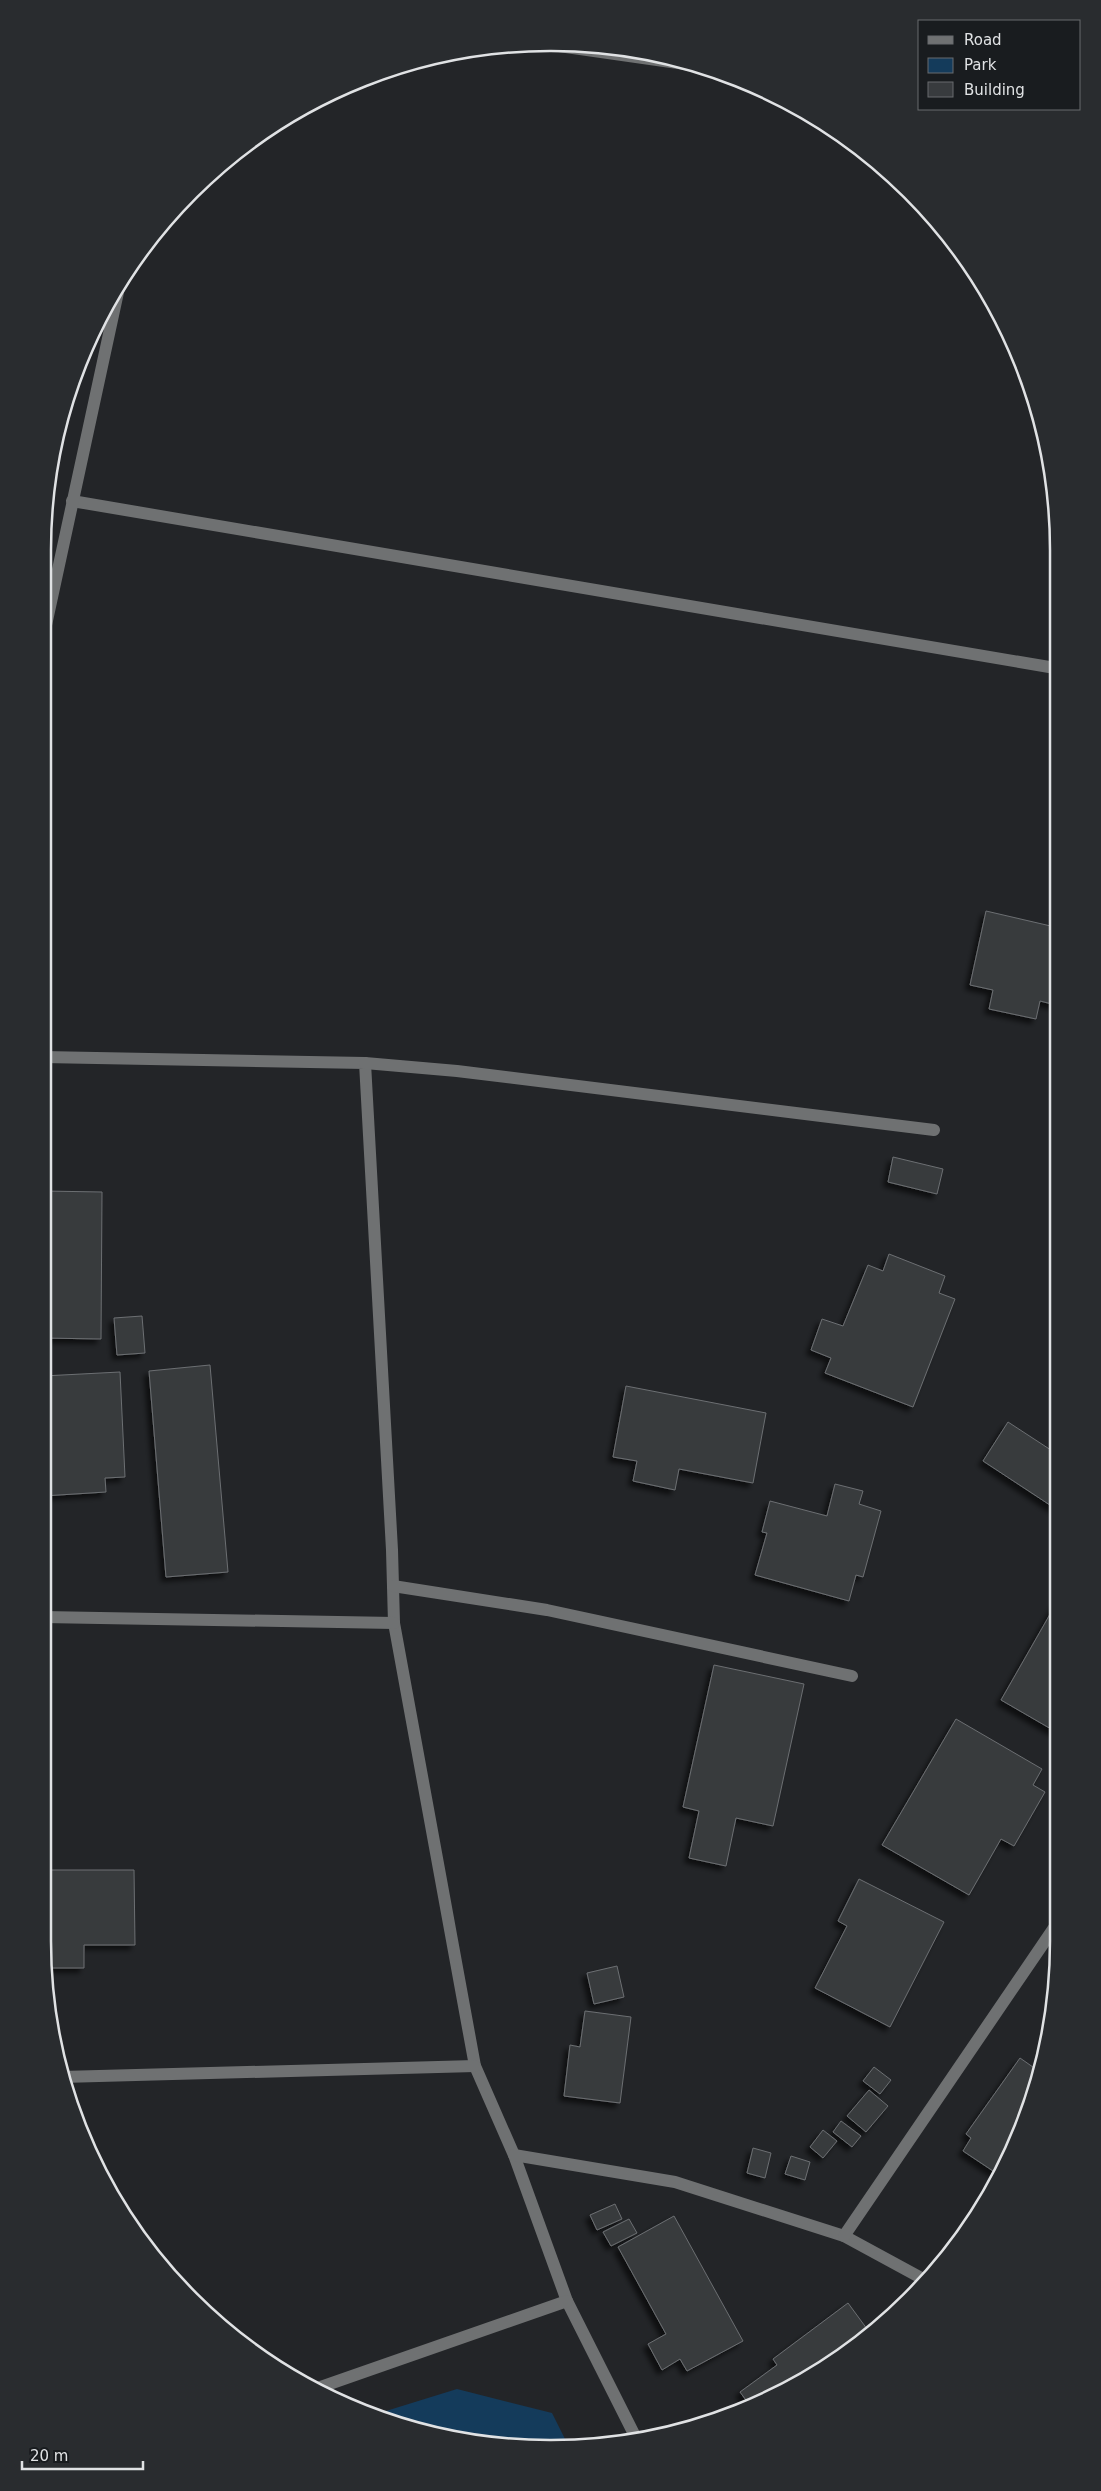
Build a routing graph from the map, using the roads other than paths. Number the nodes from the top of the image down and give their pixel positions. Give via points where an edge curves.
1 (115, 308) edge
2 (72, 501) junction
3 (51, 597) edge
4 (1050, 667) edge
5 (51, 1057) edge
6 (365, 1063) junction
7 (934, 1130) dead end
8 (393, 1586) junction
9 (51, 1617) edge
10 (394, 1623) junction
11 (852, 1676) dead end
12 (1050, 1934) edge
13 (475, 2066) junction
14 (70, 2077) edge
15 (514, 2155) junction
16 (844, 2236) junction
17 (920, 2277) edge
18 (567, 2302) junction
19 (325, 2385) edge
20 (633, 2432) edge

1 - 2 street
2 - 3 street
2 - 4 street
5 - 6 street
6 - 7 street via 457,1071
6 - 8 street
8 - 10 street
8 - 11 street via 547,1610
9 - 10 street
10 - 13 street
12 - 16 street
13 - 14 street
13 - 15 street
15 - 16 street via 675,2182
15 - 18 street
16 - 17 street
18 - 19 street
18 - 20 street

